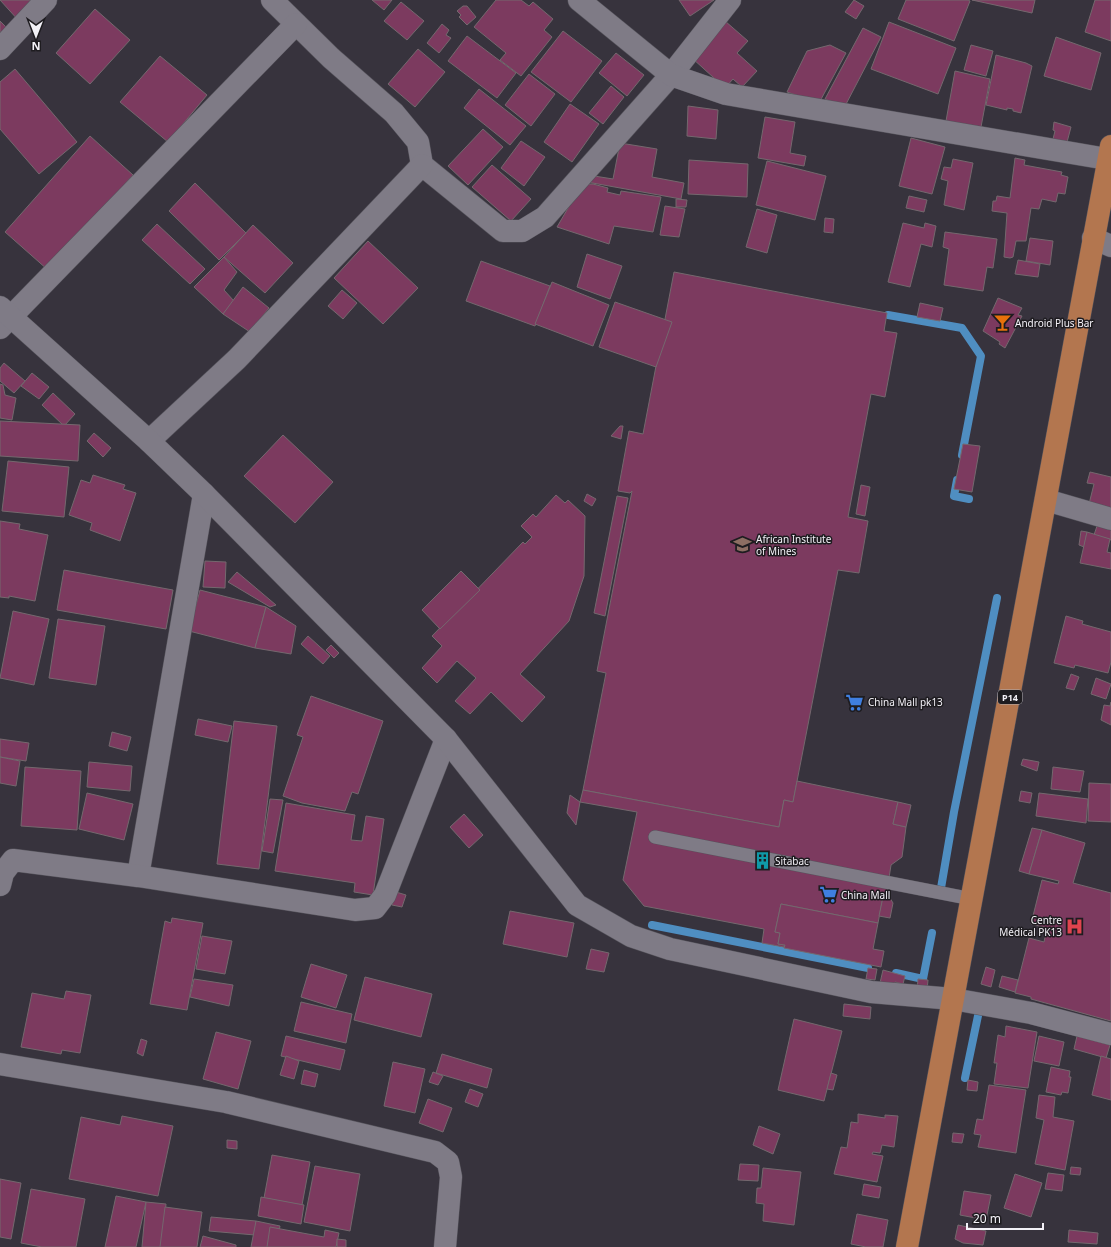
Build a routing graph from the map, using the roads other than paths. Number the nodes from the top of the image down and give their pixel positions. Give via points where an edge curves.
1 (46, 0) edge
2 (272, 0) edge
3 (579, 0) edge
4 (730, 0) edge
5 (296, 24) junction
6 (0, 49) edge
7 (671, 75) junction
8 (1109, 153) edge
9 (422, 165) junction
10 (1102, 242) edge
11 (4, 318) edge
12 (149, 441) junction
13 (204, 494) junction
14 (1046, 500) junction
15 (1111, 519) edge
16 (446, 739) junction
17 (655, 837) dead end
18 (138, 876) junction
19 (0, 885) edge
20 (972, 899) junction
21 (953, 999) junction
22 (1111, 1034) edge
23 (0, 1064) edge
24 (445, 1247) edge
25 (907, 1247) edge

1 - 6 street
2 - 5 street
3 - 7 street
4 - 7 street
5 - 9 street via 394,113 418,142
5 - 11 street
7 - 8 street via 726,94
7 - 9 street via 544,217 522,231 503,231
8 - 10 main road, P14
9 - 12 street via 237,359
10 - 14 main road, P14
11 - 12 street
12 - 13 street
13 - 16 street
13 - 18 street
14 - 15 street
14 - 20 main road, P14
16 - 18 street via 385,895 375,908 355,910
16 - 21 street via 577,904 631,936 670,949 871,992
17 - 20 lane
18 - 19 street via 13,860 3,873
20 - 21 main road, P14
21 - 22 street via 1032,1013
21 - 25 main road, P14
23 - 24 street via 226,1102 435,1152 448,1162 452,1177

